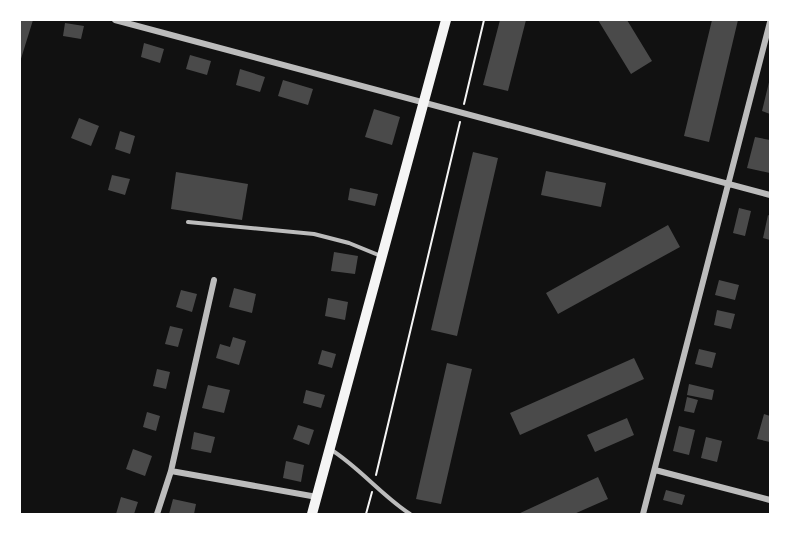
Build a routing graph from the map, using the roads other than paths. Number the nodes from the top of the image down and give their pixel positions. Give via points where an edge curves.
1 (115, 20) edge
2 (446, 20) edge
3 (771, 21) edge
4 (424, 101) junction
5 (730, 184) junction
6 (771, 195) edge
7 (188, 222) dead end
8 (382, 256) junction
9 (214, 280) dead end
10 (330, 449) junction
11 (655, 470) junction
12 (171, 471) junction
13 (316, 497) junction
14 (771, 500) edge
15 (157, 514) edge
16 (312, 514) edge
17 (410, 514) edge
18 (644, 514) edge

1 - 4 street
2 - 4 main road
3 - 5 street
4 - 5 street
4 - 8 main road
5 - 6 street
5 - 11 street
7 - 8 lane via 314,234
8 - 10 main road
9 - 12 street
10 - 13 main road
10 - 17 lane
11 - 14 street
11 - 18 street
12 - 13 street
12 - 15 street
13 - 16 main road

